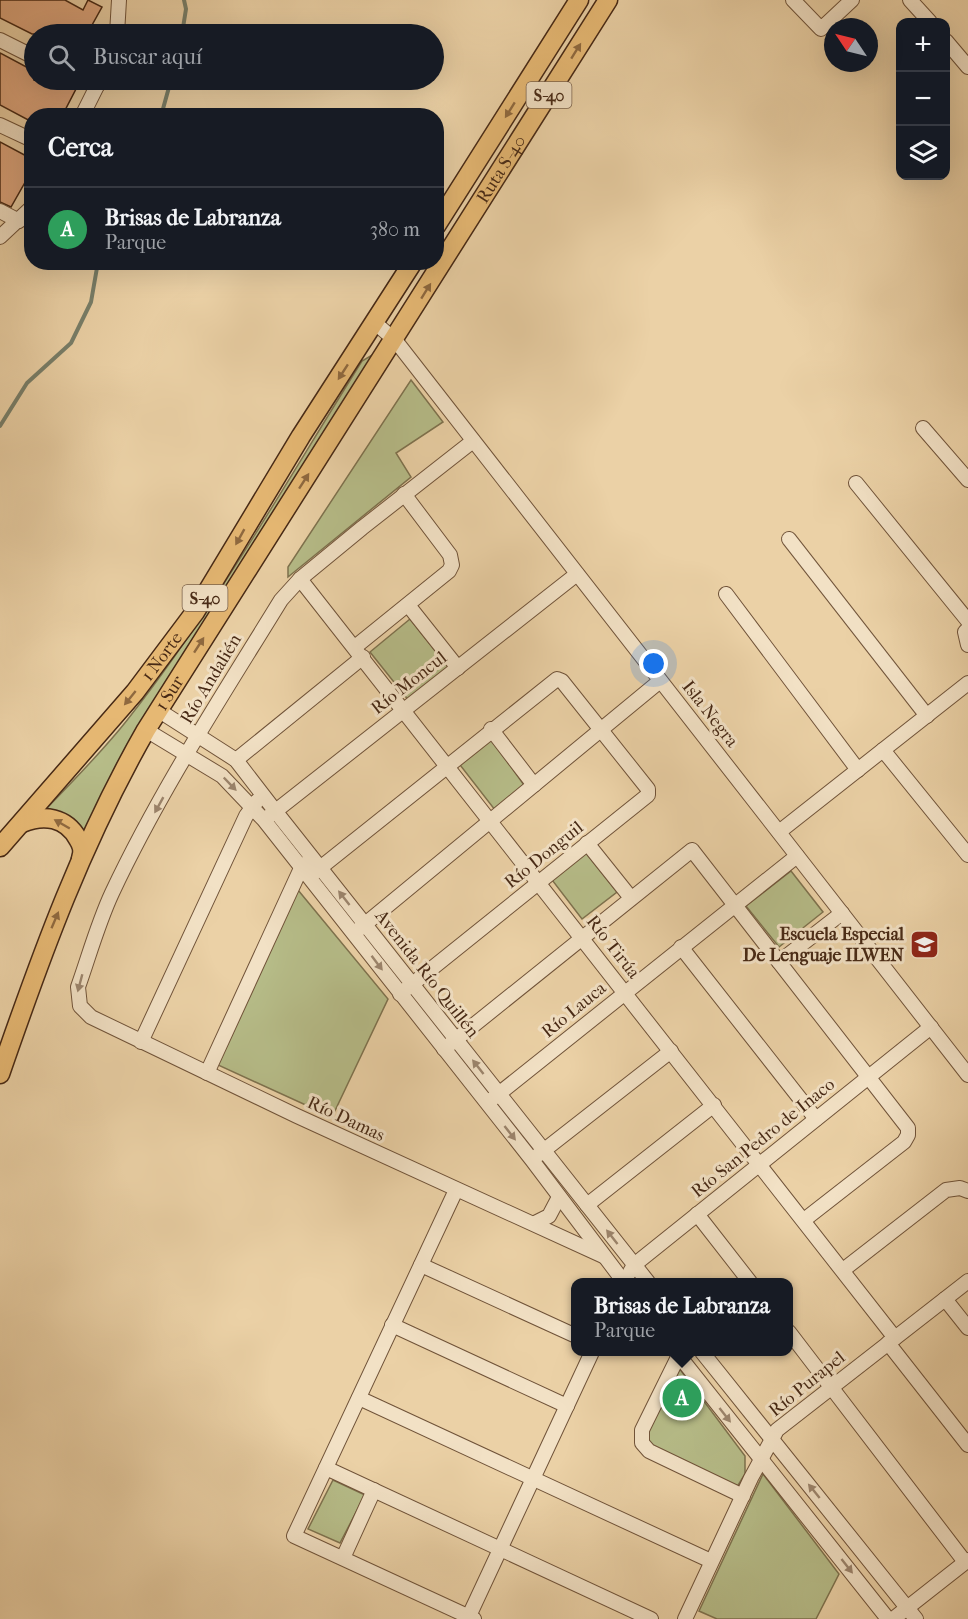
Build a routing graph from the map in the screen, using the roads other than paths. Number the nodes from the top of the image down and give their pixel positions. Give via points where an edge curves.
1 (579, 0) edge
2 (608, 0) edge
3 (793, 0) edge
4 (852, 0) edge
5 (910, 0) edge
6 (115, 2) edge
7 (926, 18) edge
8 (116, 24) edge
9 (0, 40) edge
10 (950, 47) edge
11 (24, 52) edge
12 (968, 67) edge
13 (95, 90) edge
14 (86, 108) edge
15 (0, 125) edge
16 (24, 136) edge
17 (0, 211) edge
18 (444, 213) edge
19 (24, 216) edge
20 (19, 221) junction
21 (0, 237) edge
22 (444, 262) edge
23 (408, 270) edge
24 (439, 270) edge
25 (375, 323) junction
26 (395, 340) junction
27 (923, 428) dead end
28 (473, 441) junction
29 (968, 480) edge
30 (856, 483) dead end
31 (404, 494) junction
32 (789, 539) dead end
33 (577, 574) junction
34 (300, 579) junction
35 (726, 594) dead end
36 (408, 605) junction
37 (968, 621) edge
38 (968, 628) edge
39 (968, 645) edge
40 (359, 652) junction
41 (458, 668) junction
42 (660, 681) junction
43 (968, 683) edge
44 (158, 710) junction
45 (404, 710) junction
46 (927, 716) junction
47 (491, 729) junction
48 (146, 730) junction
49 (602, 730) junction
50 (199, 734) junction
51 (883, 750) junction
52 (187, 754) junction
53 (236, 759) junction
54 (447, 764) junction
55 (858, 770) junction
56 (534, 785) junction
57 (264, 794) junction
58 (252, 806) junction
59 (270, 816) junction
60 (491, 820) junction
61 (22, 823) junction
62 (778, 832) junction
63 (587, 843) junction
64 (0, 847) edge
65 (968, 855) edge
66 (797, 856) junction
67 (81, 858) junction
68 (311, 867) junction
69 (539, 882) junction
70 (631, 898) junction
71 (735, 905) junction
72 (842, 913) junction
73 (360, 929) junction
74 (582, 937) junction
75 (681, 947) junction
76 (779, 962) junction
77 (412, 984) junction
78 (626, 993) junction
79 (400, 994) junction
80 (80, 1006) joint
81 (931, 1027) junction
82 (455, 1039) junction
83 (141, 1042) junction
84 (444, 1048) junction
85 (671, 1051) junction
86 (207, 1073) junction
87 (0, 1074) edge
88 (968, 1075) edge
89 (868, 1077) junction
90 (499, 1094) junction
91 (487, 1103) junction
92 (714, 1105) junction
93 (816, 1119) junction
94 (543, 1150) junction
95 (532, 1160) junction
96 (759, 1164) junction
97 (456, 1190) junction
98 (968, 1191) edge
99 (559, 1197) junction
100 (587, 1205) junction
101 (697, 1214) junction
102 (804, 1220) junction
103 (535, 1223) junction
104 (603, 1256) junction
105 (421, 1264) junction
106 (634, 1265) junction
107 (843, 1270) junction
108 (621, 1278) edge
109 (626, 1278) edge
110 (645, 1278) edge
111 (747, 1278) edge
112 (968, 1281) edge
113 (945, 1299) junction
114 (392, 1325) junction
115 (968, 1328) edge
116 (571, 1334) edge
117 (793, 1337) edge
118 (892, 1340) junction
119 (590, 1356) edge
120 (677, 1356) edge
121 (680, 1356) edge
122 (705, 1356) edge
123 (831, 1388) junction
124 (358, 1398) junction
125 (567, 1406) junction
126 (771, 1438) junction
127 (968, 1445) edge
128 (761, 1459) junction
129 (326, 1468) junction
130 (533, 1479) junction
131 (374, 1490) junction
132 (743, 1496) junction
133 (500, 1549) junction
134 (343, 1558) junction
135 (967, 1561) edge
136 (711, 1562) junction
137 (907, 1608) junction
138 (471, 1618) edge
139 (651, 1619) edge
140 (685, 1619) edge
141 (890, 1619) edge
142 (916, 1619) edge

1 -> 18 main road, Ruta S-40 / S-40
22 -> 2 main road, Ruta S-40 / S-40
3 - 4 street via 821,29
5 - 7 street
6 - 8 street
9 - 11 street
10 - 12 street
13 - 14 street
15 - 16 street
17 - 20 street
19 - 20 street
20 - 21 street
23 - 25 main road, S-40
26 -> 24 main road, Ruta S-40 / S-40
25 - 26 street, Isla Negra
25 -> 61 main road, 1 Norte / S-40 via 301,436 195,612 135,692
26 - 28 street, Isla Negra
44 -> 26 main road, 1 Sur / S-40
27 - 29 street
28 - 31 street, Río Andalién
28 - 33 street, Isla Negra
30 - 37 street
31 - 34 street, Río Andalién
31 - 36 street via 450,555 452,565
32 - 46 street
33 - 41 street, Río Moncul
33 - 42 street, Isla Negra
34 - 40 street, Río Tirúa
34 - 50 street, Río Andalién via 281,600
35 - 55 street
36 - 40 street
36 - 41 street
38 - 39 street
40 - 45 street, Río Tirúa
40 - 53 street
41 - 45 street, Río Moncul
42 - 49 street
42 - 62 street, Isla Negra
43 - 46 street
44 - 48 main road, 1 Sur / S-40
44 - 50 street, Avenida Río Quillén
45 - 54 street, Río Tirúa
45 - 59 street, Río Moncul
46 - 51 street
47 - 49 street via 556,679 562,681
47 - 54 street
47 - 56 street
48 - 52 street, Avenida Río Quillén
48 - 67 main road, 1 Sur / S-40
49 - 56 street
49 - 63 street, Río Donguil via 648,789 648,795
50 - 52 street, Río Andalién
50 - 53 street, Avenida Río Quillén
51 - 55 street
51 - 65 street
52 -> 58 street, Avenida Río Quillén via 222,776
52 -> 80 street, Río Andalién via 111,895 78,987
53 - 57 street, Avenida Río Quillén
54 - 60 street, Río Tirúa
54 - 68 street
55 - 62 street
56 - 60 street
57 - 58 street
57 - 59 street, Avenida Río Quillén
58 - 59 street, Avenida Río Quillén
58 - 83 street
59 - 68 street, Avenida Río Quillén
60 - 69 street, Río Tirúa
60 - 73 street
61 - 64 main road, 1 Norte / S-40
67 -> 61 main road via 81,845 65,824 43,817
62 - 66 street, Isla Negra
63 - 69 street, Río Donguil
63 - 70 street
66 - 71 street, Río Lauca
66 - 72 street, Isla Negra
87 -> 67 main road, 1 Sur / S-40 via 46,939
68 - 73 street, Avenida Río Quillén
68 - 86 street
69 - 74 street, Río Tirúa
69 - 77 street, Río Donguil
70 - 71 street via 692,850
70 - 74 street
71 - 75 street, Río Lauca
71 - 76 street
72 - 76 street
72 - 81 street, Isla Negra
73 - 77 street, Avenida Río Quillén
73 -> 79 street, Avenida Río Quillén
74 - 78 street, Río Tirúa
74 - 82 street
75 - 78 street, Río Lauca
75 - 93 street
76 - 89 street
77 - 79 street, Río Donguil
77 - 82 street, Avenida Río Quillén
78 - 85 street, Río Tirúa
78 - 90 street, Río Lauca
79 - 84 street, Avenida Río Quillén
80 - 83 street, Río Damas via 91,1017
81 - 88 street, Isla Negra
81 - 89 street, Río San Pedro de Inaco
82 - 84 street
90 -> 82 street, Avenida Río Quillén
83 - 86 street, Río Damas
84 - 91 street, Avenida Río Quillén
85 - 92 street, Río Tirúa
85 - 94 street
86 - 97 street, Río Damas
89 - 93 street, Río San Pedro de Inaco
89 - 102 street via 908,1128 907,1139
90 - 91 street, Río Lauca
90 - 94 street, Avenida Río Quillén
91 -> 95 street, Avenida Río Quillén
92 - 96 street, Río Tirúa
92 - 100 street
93 - 96 street, Río San Pedro de Inaco
94 - 95 street
94 - 100 street, Avenida Río Quillén
95 - 99 street, Avenida Río Quillén
96 - 101 street, Río San Pedro de Inaco
96 - 102 street, Río Tirúa
97 - 103 street, Río Damas
97 - 105 street
98 - 107 street via 946,1190
99 - 103 street via 549,1216
99 - 104 street, Avenida Río Quillén
106 -> 100 street, Avenida Río Quillén
101 - 106 street, Río San Pedro de Inaco
101 - 111 street
102 - 107 street, Río Tirúa
103 - 104 street, Río Damas
104 - 108 street, Avenida Río Quillén
105 - 114 street
105 - 116 street
106 - 109 street, Río San Pedro de Inaco
106 - 110 street, Avenida Río Quillén
107 - 118 street, Río Tirúa
112 - 113 street, Río Purapel
113 - 115 street
113 - 118 street, Río Purapel
114 - 124 street
114 - 125 street
117 - 123 street
118 - 123 street, Río Purapel
118 - 127 street, Río Tirúa
119 - 125 street
120 - 132 street via 642,1430 642,1443 649,1452
121 -> 128 street
122 - 126 street
123 - 126 street, Río Purapel
123 - 135 street
124 - 129 street
124 - 130 street
125 - 130 street
126 - 128 street, Río Purapel
137 -> 126 street
128 - 132 street, Río Purapel
128 -> 141 street
129 - 131 street
129 - 134 street via 294,1536
130 - 133 street
130 - 136 street
131 - 133 street
131 - 134 street
132 - 136 street, Río Purapel
133 - 138 street
133 - 139 street
134 - 138 street
135 - 137 street
136 - 140 street, Río Purapel
137 - 141 street
137 - 142 street

